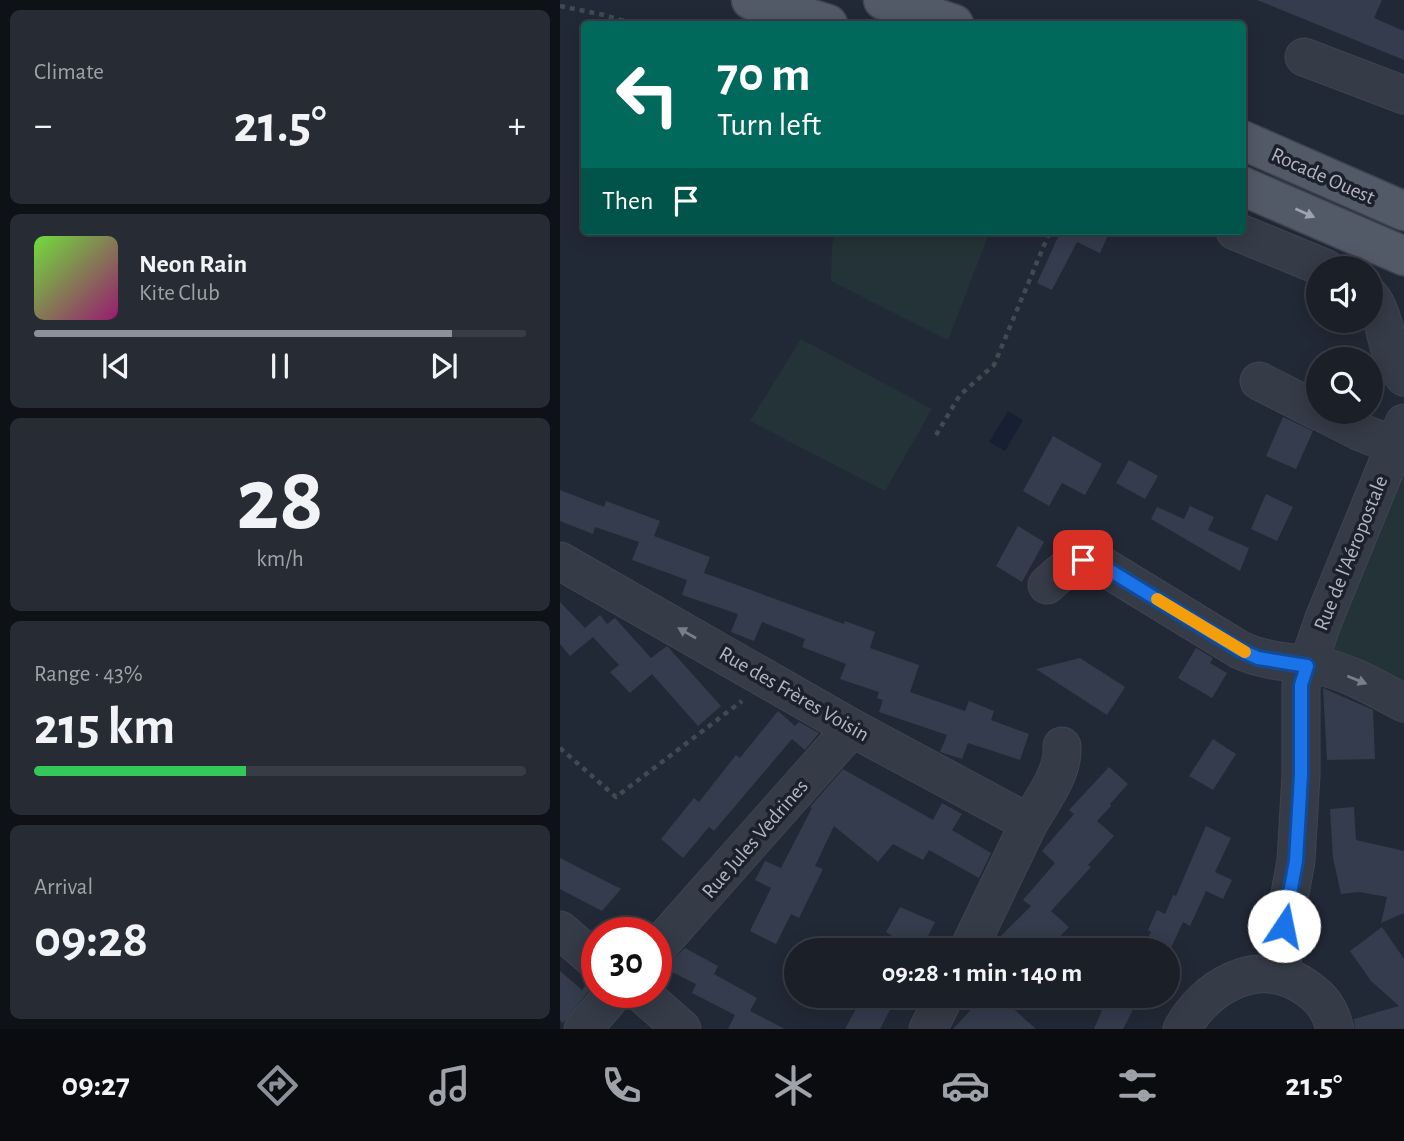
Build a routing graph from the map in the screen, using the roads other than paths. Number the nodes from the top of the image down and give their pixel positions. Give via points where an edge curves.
1 (751, 0) edge
2 (884, 0) edge
3 (818, 21) edge
4 (945, 21) edge
5 (1304, 57) dead end
6 (1404, 95) edge
7 (1246, 142) edge
8 (1246, 188) edge
9 (1404, 211) edge
10 (1245, 235) edge
11 (1306, 260) edge
12 (1401, 260) edge
13 (1383, 328) edge
14 (1404, 377) edge
15 (1259, 381) dead end
16 (1306, 405) edge
17 (1383, 417) edge
18 (1344, 424) edge
19 (1401, 430) edge
20 (560, 561) edge
21 (1047, 584) dead end
22 (1307, 666) junction
23 (1404, 703) edge
24 (852, 728) junction
25 (1062, 746) dead end
26 (1029, 824) junction
27 (560, 930) edge
28 (672, 931) edge
29 (974, 938) edge
30 (581, 948) edge
31 (1274, 974) junction
32 (601, 1008) edge
33 (658, 1008) edge
34 (939, 1008) edge
35 (1331, 1019) edge
36 (1186, 1021) edge
37 (583, 1029) edge
38 (682, 1029) edge
39 (928, 1029) edge

1 - 3 main road
2 - 4 main road
5 - 6 street
7 - 9 main road, Rocade Ouest
8 -> 12 main road, Rocade Ouest
10 - 11 street
13 - 14 street via 1395,367
15 - 16 street
17 - 19 street
18 - 19 street via 1360,432
19 - 22 street, Rue de l'Aéropostale
24 -> 20 street, Rue des Frères Voisin
21 - 22 street via 1069,565 1096,562 1240,650 1258,658
22 -> 23 street via 1360,680
22 - 31 street, Rue de l'Aéropostale via 1301,685 1296,861 1283,959
24 - 26 street, Rue des Frères Voisin
24 - 28 street, Rue Jules Vedrines
25 - 26 street via 1058,772
26 - 29 street
27 - 30 street
31 - 35 street via 1306,988
31 - 36 street via 1249,975 1222,985 1202,999
32 - 37 street
33 - 38 street
34 - 39 street

